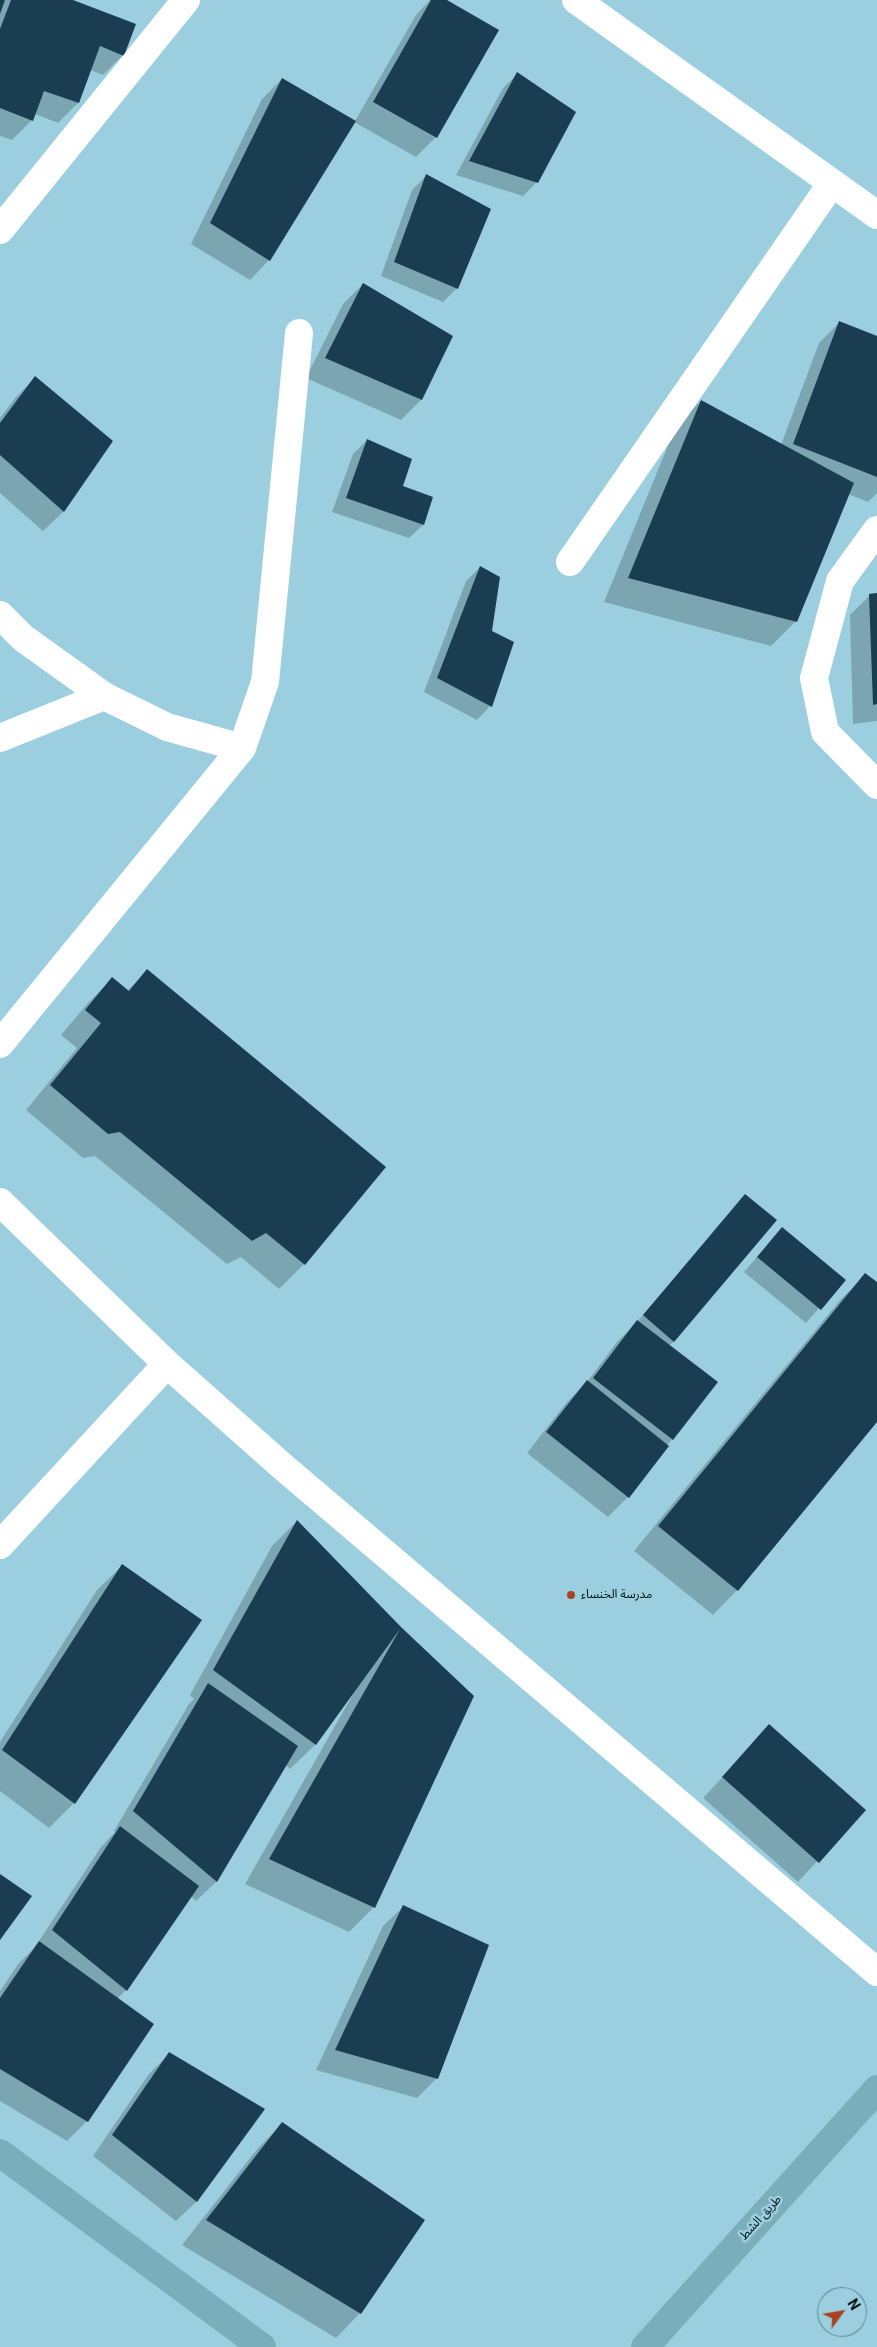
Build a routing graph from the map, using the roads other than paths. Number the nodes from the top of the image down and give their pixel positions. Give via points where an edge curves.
1 (186, 0) edge
2 (576, 0) edge
3 (832, 182) junction
4 (877, 215) edge
5 (0, 230) edge
6 (299, 333) dead end
7 (877, 530) edge
8 (570, 562) dead end
9 (0, 615) edge
10 (104, 696) junction
11 (0, 738) edge
12 (242, 748) junction
13 (877, 784) edge
14 (0, 1044) edge
15 (0, 1202) edge
16 (167, 1364) junction
17 (0, 1545) edge
18 (877, 1972) edge
19 (877, 2089) edge
20 (0, 2153) edge
21 (262, 2347) edge
22 (646, 2347) edge

1 - 5 street
2 - 3 street
3 - 4 street
3 - 8 street
6 - 12 street via 265,682
7 - 13 street via 840,581 814,678 825,732
9 - 10 street via 23,638
10 - 11 street
10 - 12 street via 167,727
12 - 14 street
15 - 16 street
16 - 17 street
16 - 18 street via 282,1466
19 - 22 main road, طريق الشط
20 - 21 main road

